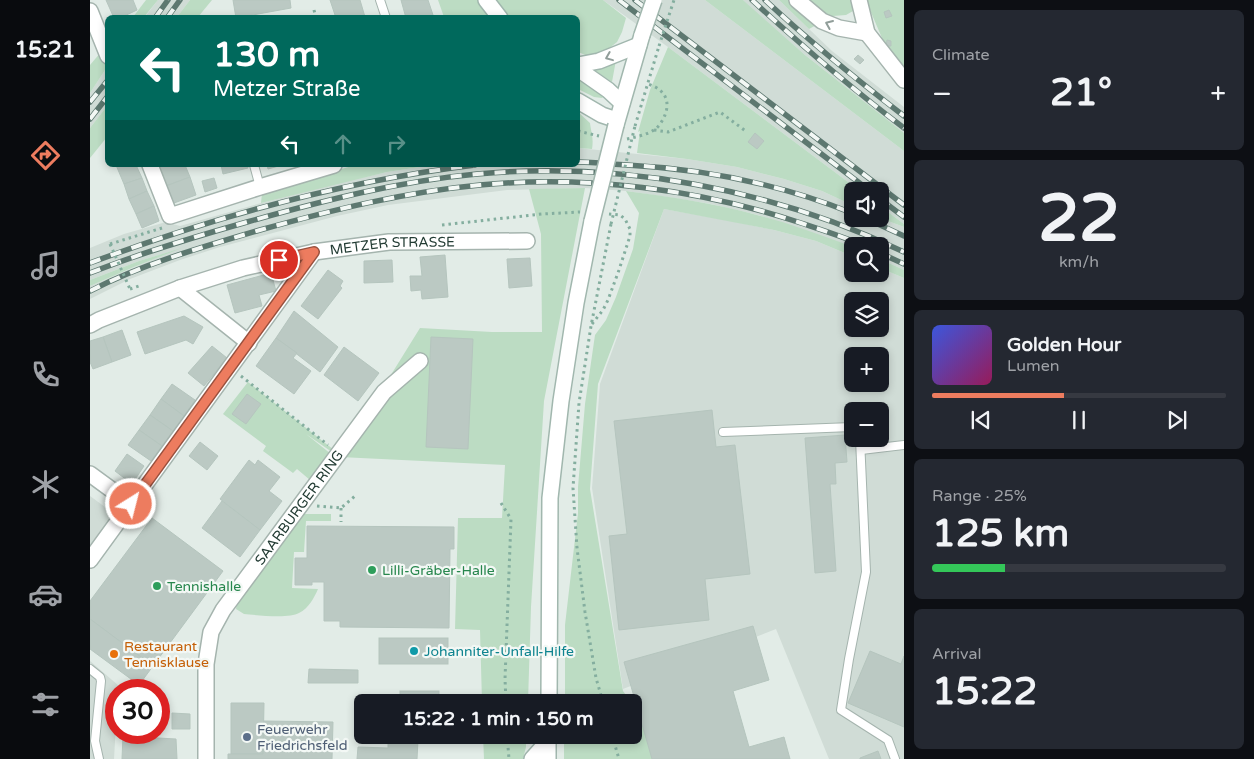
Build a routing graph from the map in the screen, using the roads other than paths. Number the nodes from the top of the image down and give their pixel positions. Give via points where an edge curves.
1 (380, 0) edge
2 (486, 0) edge
3 (654, 0) edge
4 (797, 0) edge
5 (859, 0) edge
6 (90, 11) edge
7 (385, 15) edge
8 (498, 15) edge
9 (867, 33) junction
10 (641, 40) junction
11 (105, 48) edge
12 (580, 65) edge
13 (580, 70) edge
14 (904, 80) edge
15 (580, 102) edge
16 (622, 103) junction
17 (618, 128) junction
18 (151, 167) edge
19 (255, 167) edge
20 (327, 167) edge
21 (260, 187) junction
22 (527, 241) dead end
23 (314, 252) junction
24 (180, 288) junction
25 (90, 325) edge
26 (249, 343) junction
27 (420, 361) dead end
28 (844, 427) edge
29 (723, 432) dead end
30 (904, 445) edge
31 (861, 447) edge
32 (861, 450) junction
33 (90, 474) edge
34 (131, 504) junction
35 (90, 560) edge
36 (90, 669) edge
37 (549, 694) edge
38 (543, 744) edge
39 (548, 744) edge
40 (99, 759) edge
41 (206, 759) edge
42 (532, 759) edge
43 (548, 759) edge
44 (895, 759) edge

1 - 7 lane
2 - 8 street
3 - 10 street, bridge
9 -> 4 street via 838,28 822,21
5 - 9 street
6 - 11 street
9 - 14 street
10 -> 12 street via 599,61
10 - 16 street
13 - 16 street
15 - 17 street
16 - 17 street
17 - 37 street, bridge via 592,221 562,391 550,498
18 - 21 street via 170,216
19 - 21 lane
20 - 21 street
22 - 23 street, METZER STRASSE via 389,242
23 - 24 street, METZER STRASSE via 243,268
23 - 26 street
24 - 25 street, METZER STRASSE
24 - 26 street
26 - 34 street
27 - 41 street, SAARBURGER RING via 384,392 223,610 211,632 206,664
28 - 29 lane
30 - 32 lane
31 - 32 lane
32 - 44 lane via 866,572 841,710 888,740
33 - 34 street
34 - 35 street
36 - 40 lane via 100,676 101,681 95,741
38 - 42 street
39 - 43 street

